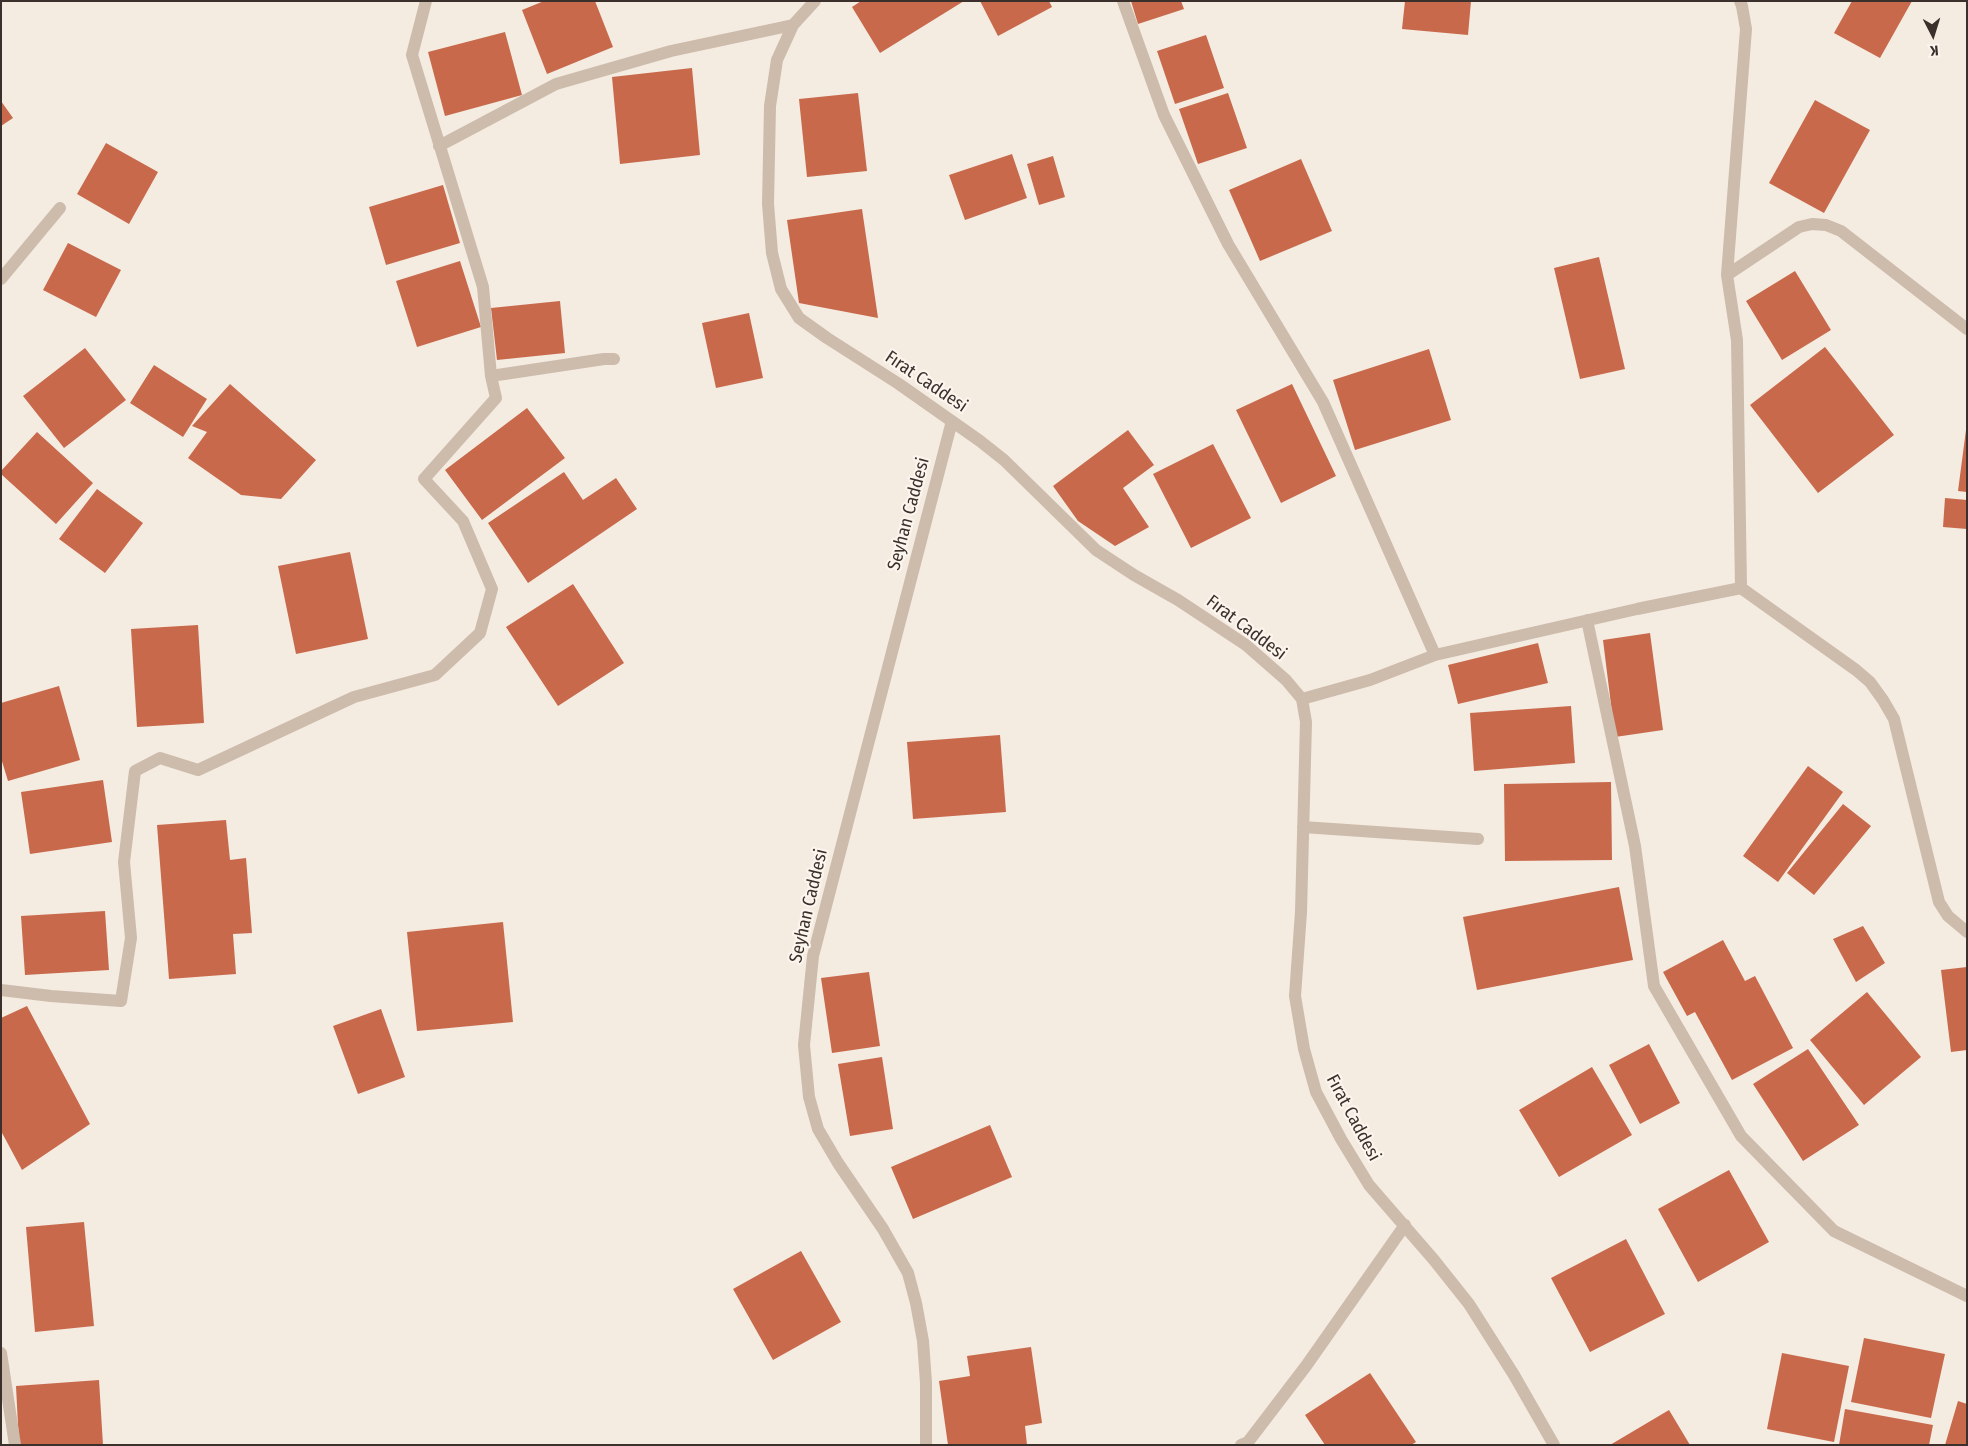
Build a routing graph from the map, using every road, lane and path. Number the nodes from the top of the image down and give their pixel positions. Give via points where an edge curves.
1 (426, 1) edge
2 (814, 1) edge
3 (1123, 1) edge
4 (1740, 1) edge
5 (793, 25) junction
6 (439, 146) junction
7 (60, 208) dead end
8 (1727, 275) junction
9 (1, 278) edge
10 (1967, 329) edge
11 (614, 360) dead end
12 (491, 376) junction
13 (952, 421) junction
14 (1741, 588) junction
15 (1587, 620) junction
16 (1435, 655) junction
17 (1302, 698) junction
18 (1303, 827) junction
19 (1478, 839) dead end
20 (1967, 932) edge
21 (1, 990) edge
22 (1405, 1225) junction
23 (1967, 1296) edge
24 (1, 1354) edge
25 (15, 1445) edge
26 (926, 1445) edge
27 (1241, 1445) edge
28 (1554, 1445) edge

1 - 6 street via 412,55
2 - 5 street, Fırat Caddesi
3 - 16 street via 1164,115 1228,244 1323,402
4 - 8 street via 1746,29
5 - 6 street via 671,51 556,84
5 - 13 street, Fırat Caddesi via 778,60 768,143 772,253 781,289 799,318
6 - 12 street via 483,286
7 - 9 street
8 - 10 street via 1799,227 1826,224 1841,231
8 - 14 street via 1737,340
11 - 12 street
12 - 21 street via 496,398 424,479 463,521 492,589 480,633 435,675 354,697 198,770 160,758 134,771 124,862 130,938 121,1001
13 - 17 street, Fırat Caddesi via 1004,460 1096,550 1246,645
13 - 26 street, Seyhan Caddesi via 813,956 804,1045 809,1097 818,1129 908,1273 923,1341
14 - 15 street
14 - 20 street via 1856,670 1884,700 1894,719 1939,902 1948,916
15 - 16 street
15 - 23 street via 1635,846 1654,986 1741,1136 1834,1231
16 - 17 street via 1370,680
17 - 18 street, Fırat Caddesi via 1306,722
18 - 19 street
18 - 22 street, Fırat Caddesi via 1295,996 1304,1049 1316,1092 1341,1139 1369,1185
22 - 27 street via 1306,1366 1248,1442
22 - 28 street, Fırat Caddesi via 1470,1304
24 - 25 street

